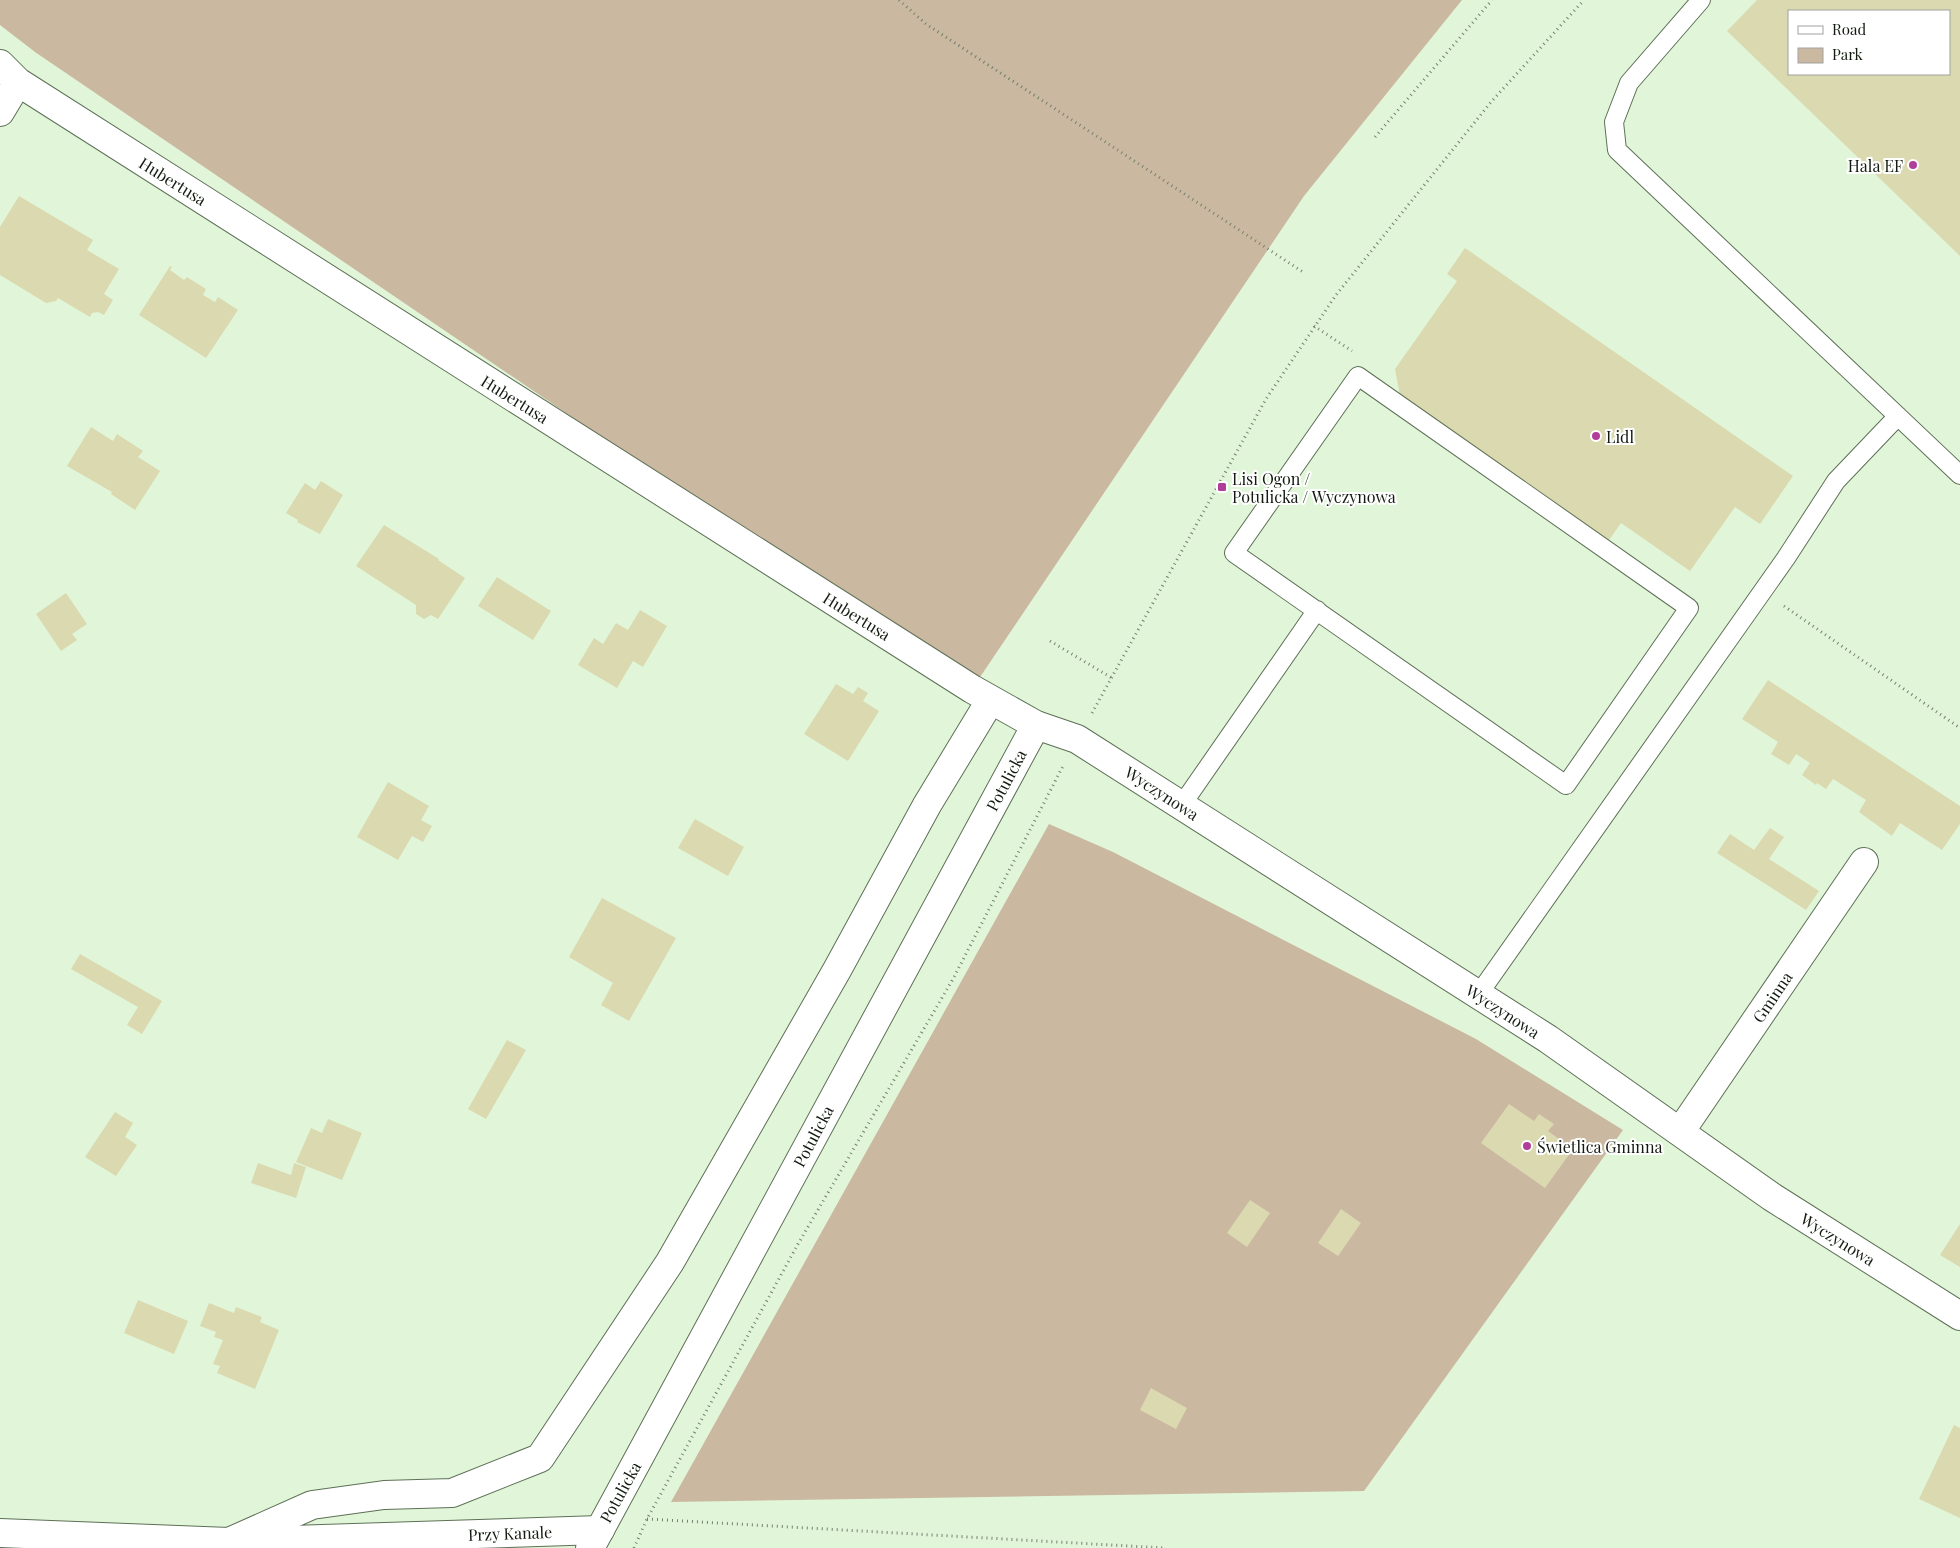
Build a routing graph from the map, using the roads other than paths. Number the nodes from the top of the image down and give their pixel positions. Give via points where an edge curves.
1 (1702, 0) edge
2 (9, 73) edge
3 (0, 112) edge
4 (1898, 416) junction
5 (1960, 475) edge
6 (1317, 610) junction
7 (990, 701) junction
8 (1036, 725) junction
9 (1181, 806) junction
10 (1864, 862) dead end
11 (1478, 995) junction
12 (1680, 1132) junction
13 (1960, 1316) edge
14 (0, 1533) edge
15 (595, 1539) edge
16 (229, 1542) junction

1 - 4 lane via 1629,83 1614,122 1617,150
2 - 3 street
2 - 7 street, Hubertusa
4 - 5 lane
4 - 11 lane via 1836,481 1762,592
6 - 6 lane via 1566,785 1689,608 1358,376 1234,553
6 - 9 lane
7 - 8 street, Hubertusa
7 - 16 street via 927,805 670,1262 540,1458 452,1493 384,1495 312,1505
8 - 9 street, Wyczynowa via 1077,739
8 - 15 street, Potulicka
9 - 11 street, Wyczynowa
10 - 12 street, Gminna
11 - 12 street, Wyczynowa via 1548,1039
12 - 13 street, Wyczynowa via 1772,1197
14 - 16 street, Przy Kanale
15 - 16 street, Przy Kanale

